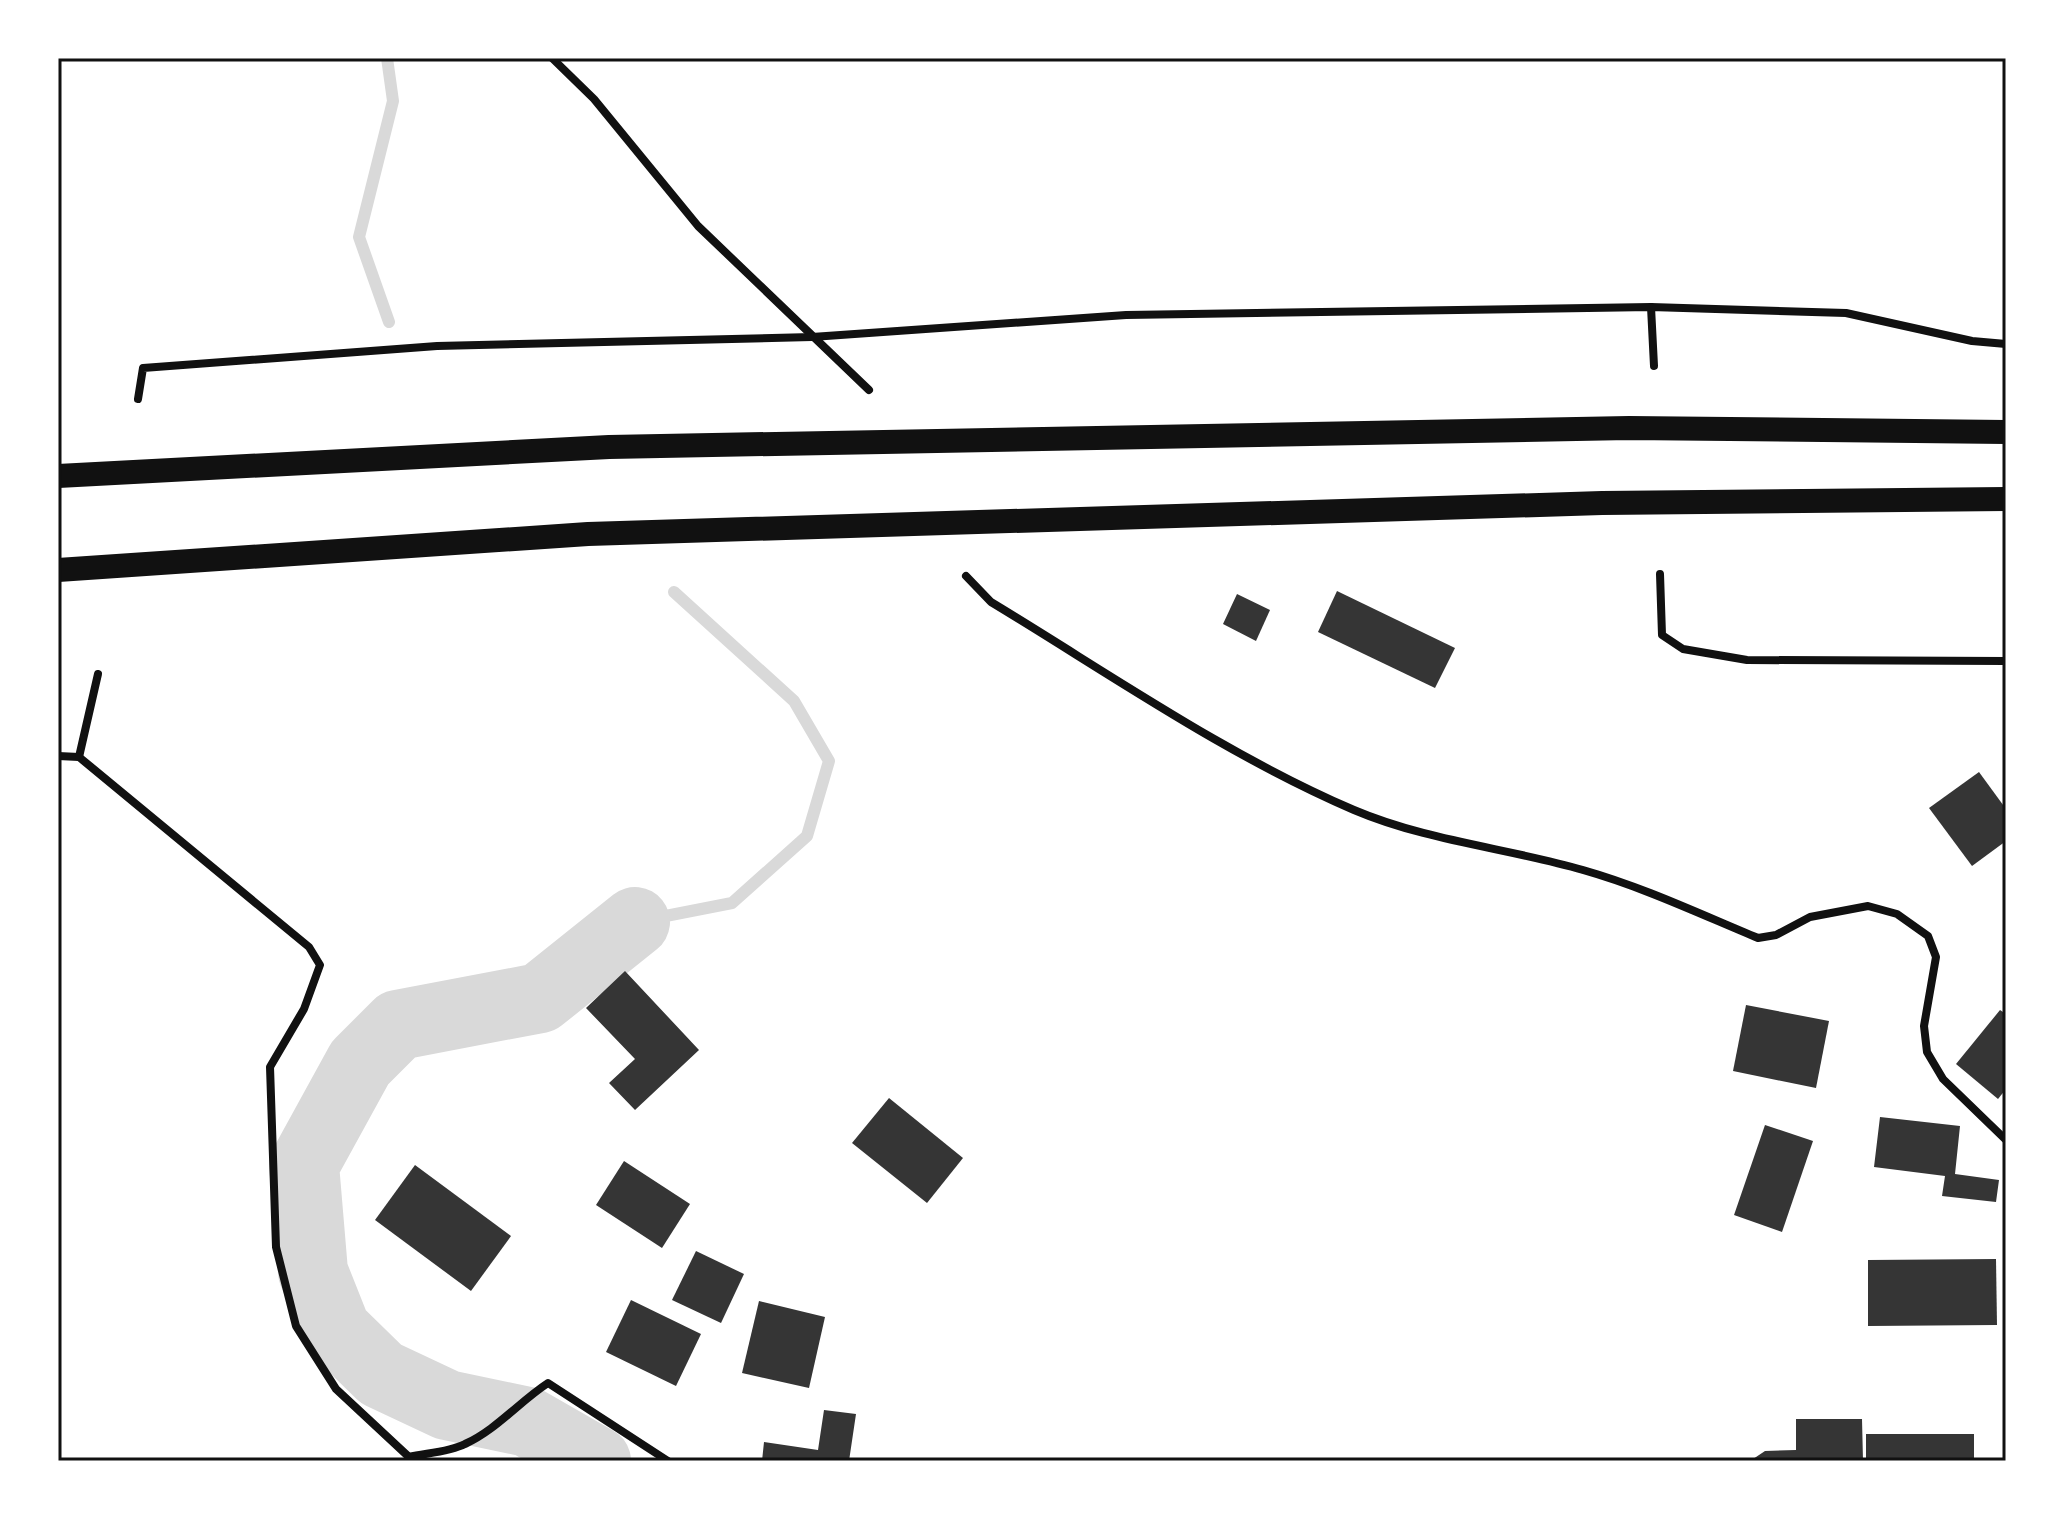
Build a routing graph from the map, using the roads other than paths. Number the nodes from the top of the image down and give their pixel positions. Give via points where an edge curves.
1 (552, 58) edge
2 (1651, 307) junction
3 (812, 337) junction
4 (2006, 344) edge
5 (1654, 366) dead end
6 (869, 390) dead end
7 (138, 399) dead end
8 (2006, 432) edge
9 (58, 476) edge
10 (2006, 499) edge
11 (58, 570) edge
12 (1660, 574) dead end
13 (966, 576) dead end
14 (2006, 661) edge
15 (98, 674) dead end
16 (58, 756) edge
17 (79, 757) junction
18 (2006, 1140) edge
19 (408, 1459) edge
20 (668, 1461) edge

1 - 3 street via 594,99 698,226
2 - 3 street via 1126,315
2 - 4 street via 1846,313
2 - 5 street
3 - 6 street
3 - 7 street via 437,346 143,368
8 - 9 highway via 1629,428 625,447
10 - 11 highway via 1602,503 604,534
12 - 14 street via 1662,635 1683,649 1747,660
13 - 18 street via 991,602 1265,768 1357,811 1432,837 1582,870 1758,938 1841,910 1868,906 1897,914 1928,936 1936,957 1924,1026 1927,1052 1943,1079
15 - 17 street
16 - 17 street
17 - 19 street via 309,947 320,965 304,1009 270,1067 276,1247 296,1326 336,1389
19 - 20 street via 462,1446 488,1432 548,1383

